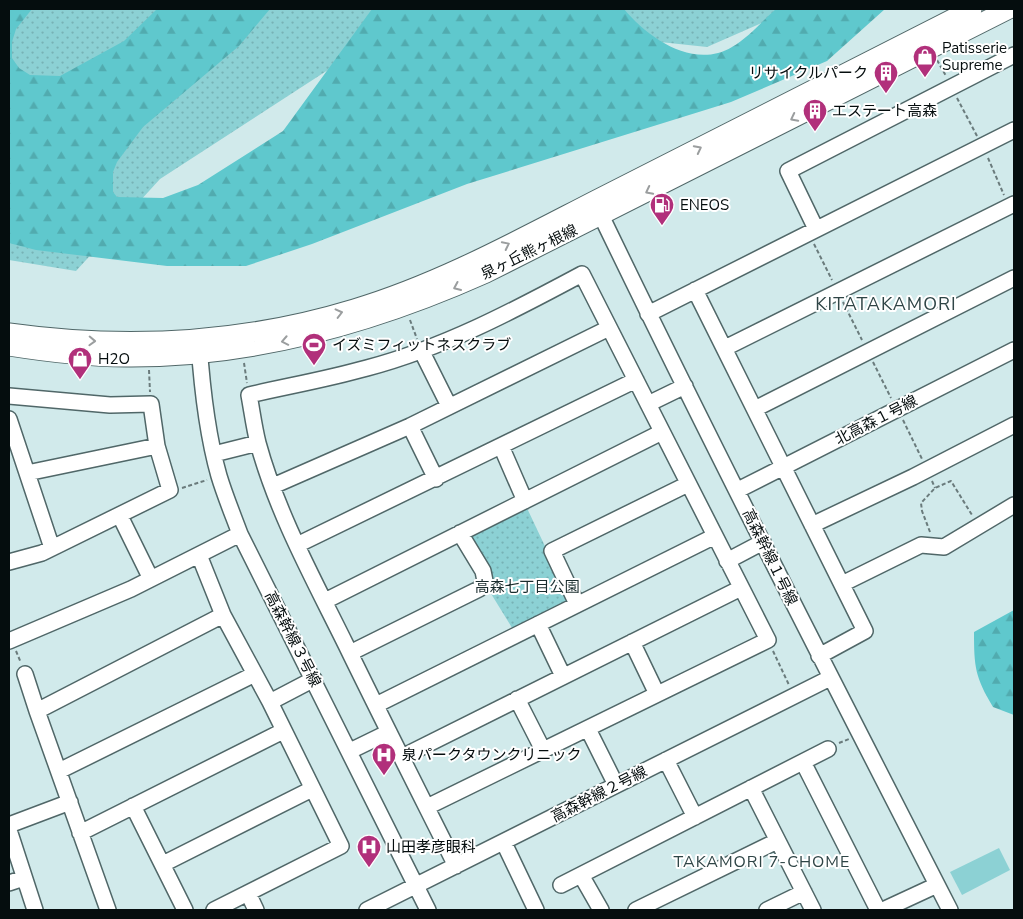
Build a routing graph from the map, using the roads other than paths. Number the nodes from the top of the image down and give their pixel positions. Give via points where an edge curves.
1 (972, 9) edge
2 (1009, 9) edge
3 (1014, 55) edge
4 (1014, 130) edge
5 (1012, 205) edge
6 (598, 208) junction
7 (816, 229) junction
8 (1014, 278) edge
9 (695, 290) junction
10 (648, 314) junction
11 (609, 328) junction
12 (9, 333) edge
13 (9, 346) edge
14 (199, 346) junction
15 (725, 348) junction
16 (421, 350) junction
17 (1014, 350) edge
18 (636, 380) junction
19 (685, 386) junction
20 (9, 396) edge
21 (648, 404) junction
22 (449, 406) junction
23 (755, 409) junction
24 (9, 419) edge
25 (1014, 425) edge
26 (410, 426) junction
27 (662, 432) junction
28 (258, 443) junction
29 (157, 446) junction
30 (501, 446) junction
31 (214, 454) junction
32 (783, 467) junction
33 (27, 473) junction
34 (436, 478) junction
35 (688, 484) junction
36 (273, 486) junction
37 (738, 490) junction
38 (525, 501) junction
39 (1014, 505) edge
40 (120, 516) junction
41 (812, 525) junction
42 (460, 533) junction
43 (240, 534) junction
44 (715, 536) junction
45 (764, 542) junction
46 (298, 545) junction
47 (52, 548) junction
48 (199, 555) junction
49 (727, 561) junction
50 (9, 562) edge
51 (151, 579) junction
52 (842, 584) junction
53 (741, 588) junction
54 (324, 601) junction
55 (577, 604) junction
56 (223, 615) junction
57 (538, 624) junction
58 (11, 641) edge
59 (632, 642) junction
60 (350, 653) junction
61 (819, 656) junction
62 (25, 674) road end
63 (255, 674) junction
64 (563, 676) junction
65 (830, 678) junction
66 (314, 680) junction
67 (657, 694) junction
68 (517, 699) junction
69 (270, 702) junction
70 (376, 705) junction
71 (37, 711) junction
72 (588, 729) junction
73 (283, 731) junction
74 (389, 732) junction
75 (828, 749) road end
76 (543, 750) junction
77 (350, 751) junction
78 (402, 756) junction
79 (666, 760) junction
80 (803, 762) junction
81 (59, 771) junction
82 (616, 785) junction
83 (751, 788) junction
84 (312, 789) junction
85 (70, 802) junction
86 (134, 806) junction
87 (427, 807) junction
88 (696, 816) junction
89 (9, 824) edge
90 (9, 830) edge
91 (80, 833) junction
92 (777, 841) junction
93 (504, 842) junction
94 (163, 864) junction
95 (456, 866) junction
96 (581, 875) junction
97 (24, 878) junction
98 (9, 883) edge
99 (416, 885) junction
100 (561, 885) dead end
101 (937, 885) junction
102 (804, 892) junction
103 (248, 893) junction
104 (35, 910) edge
105 (108, 910) edge
106 (185, 910) edge
107 (214, 910) edge
108 (256, 910) edge
109 (367, 910) edge
110 (428, 910) edge
111 (536, 910) edge
112 (601, 910) edge
113 (636, 910) edge
114 (767, 910) edge
115 (813, 910) edge
116 (878, 910) edge
117 (883, 910) edge
118 (950, 910) edge

6 -> 1 main road, 泉ヶ丘熊ヶ根線
2 -> 6 main road, 泉ヶ丘熊ヶ根線
3 - 7 street via 788,172
4 - 7 street
5 - 15 street
6 - 10 street, 高森幹線１号線
6 - 14 main road, 泉ヶ丘熊ヶ根線 via 486,273 405,307 293,340
7 - 9 street
8 - 23 street
9 - 10 street
9 - 15 street
10 - 19 street, 高森幹線１号線
11 - 16 street via 582,274 501,317
11 - 18 street
11 - 22 street
12 -> 14 main road, 泉ヶ丘熊ヶ根線 via 94,342
13 - 14 main road, 泉ヶ丘熊ヶ根線 via 125,358
14 - 31 street, 高森幹線３号線
15 - 23 street
16 - 22 street
16 - 28 street via 367,368 248,395
17 - 32 street, 北高森１号線
18 - 21 street
18 - 30 street
19 - 21 street
19 - 37 street, 高森幹線１号線
20 - 29 street via 110,405 151,404
21 - 27 street
22 - 26 street
23 - 32 street
24 - 33 street
25 - 41 street
26 - 34 street
26 - 36 street
27 - 35 street
27 - 38 street
28 - 31 street
28 - 36 street
29 - 33 street
29 - 40 street via 170,490
30 - 34 street
30 - 38 street
31 - 43 street, 高森幹線３号線
32 - 37 street, 北高森１号線
32 - 41 street
33 - 47 street
34 - 46 street
35 - 44 street
35 - 55 street via 552,551
36 - 46 street
37 - 45 street, 高森幹線１号線
38 - 42 street
39 - 52 street via 944,547 921,545
40 - 47 street
40 - 51 street
41 - 52 street
42 - 54 street
42 - 60 street via 482,571 485,581 479,588
43 - 48 street
43 - 66 street, 高森幹線３号線
44 - 49 street
44 - 55 street
45 - 49 street
45 - 61 street, 高森幹線１号線
46 - 54 street
47 - 50 street
48 - 51 street
48 - 56 street
49 - 53 street
51 - 58 street
52 - 61 street via 865,630
53 - 59 street
53 - 67 street via 768,640
54 - 60 street
55 - 57 street
56 - 63 street
56 - 71 street
57 - 64 street
57 - 70 street
59 - 64 street
59 - 67 street
60 - 70 street
61 - 65 street, 高森幹線１号線
62 - 71 street
63 - 69 street
63 - 81 street
64 - 68 street
65 - 79 street, 高森幹線２号線
65 - 101 street, 高森幹線１号線
66 - 69 street
66 - 77 street, 高森幹線３号線
67 - 72 street
68 - 76 street
68 - 78 street
69 - 73 street
70 - 74 street
71 - 81 street
72 - 76 street
72 - 82 street
73 - 84 street
73 - 86 street
74 - 77 street
74 - 78 street
75 - 80 street
76 - 87 street
77 - 99 street, 高森幹線３号線
78 - 87 street
79 - 82 street, 高森幹線２号線
79 - 88 street
80 - 83 street
80 - 116 street
81 - 85 street
82 - 93 street, 高森幹線２号線
83 - 88 street
83 - 92 street
84 - 94 street
84 - 103 street via 341,846
85 - 89 street
85 - 91 street
86 - 91 street
86 - 94 street
87 - 95 street
88 - 96 street
90 - 97 street
91 - 105 street
92 - 102 street
92 - 113 street
93 - 95 street, 高森幹線２号線
93 - 111 street
94 - 106 street
95 - 99 street, 高森幹線２号線
96 - 100 street
96 - 112 street
97 - 98 street
97 - 104 street
99 - 109 street, 高森幹線２号線
99 - 110 street, 高森幹線３号線
101 - 117 street
101 - 118 street, 高森幹線１号線
102 - 114 street
102 - 115 street
103 - 107 street
103 - 108 street

